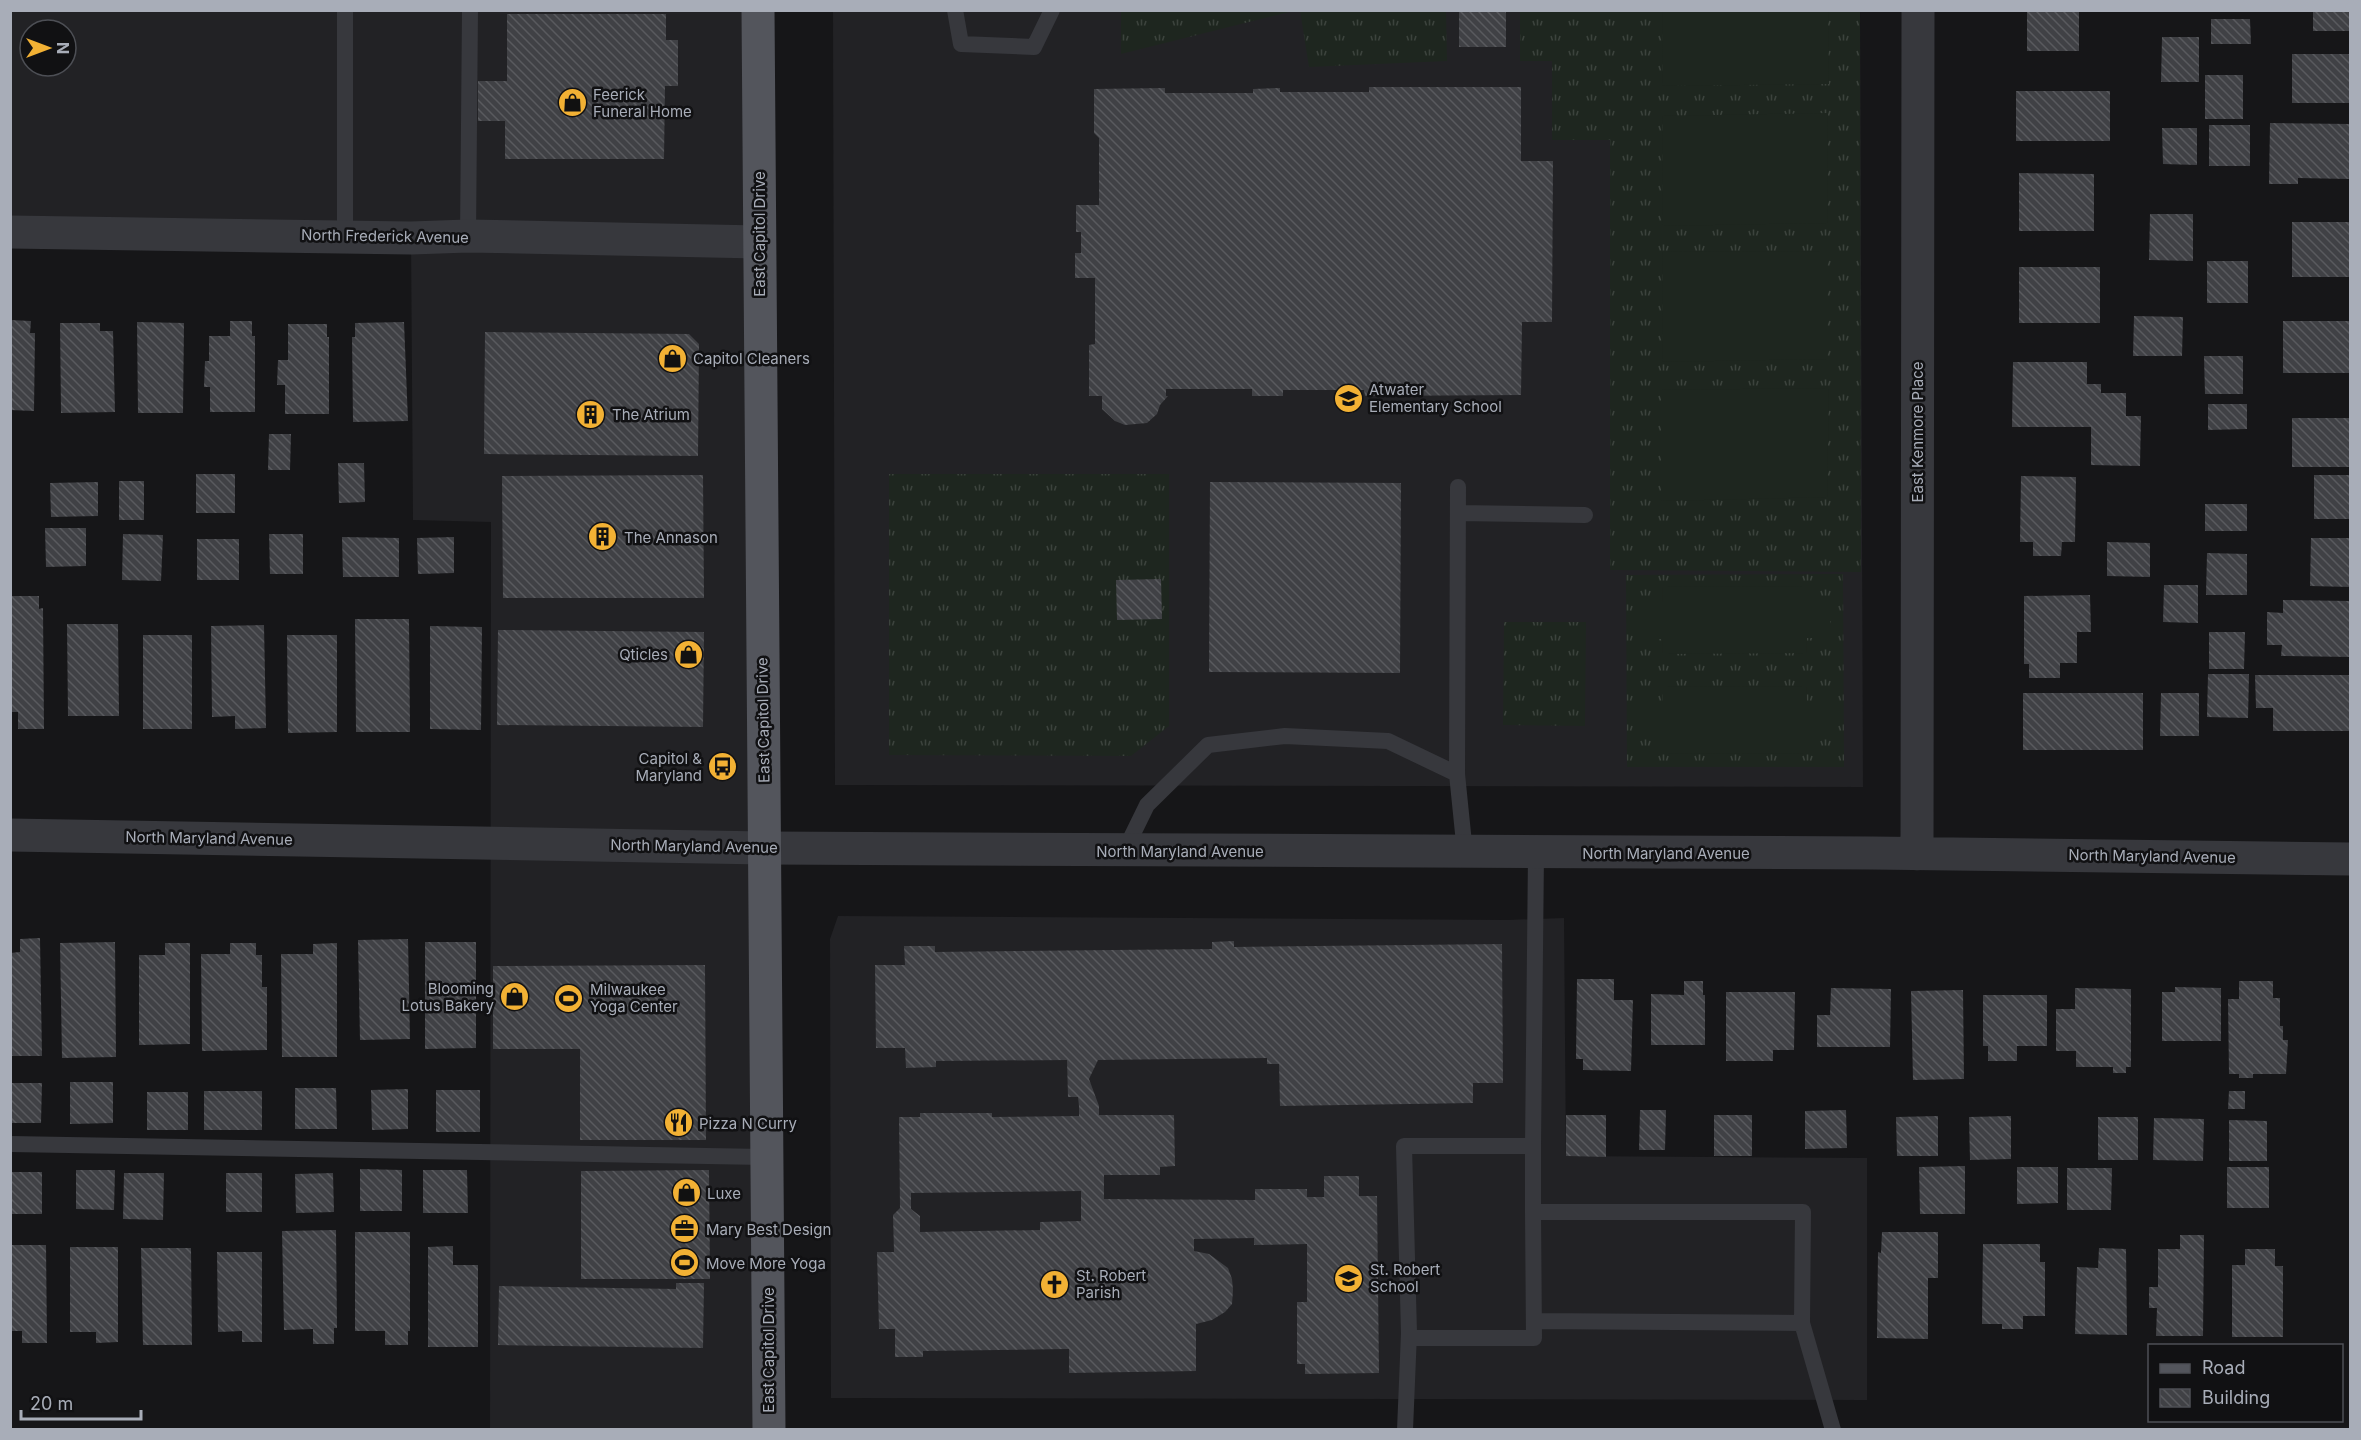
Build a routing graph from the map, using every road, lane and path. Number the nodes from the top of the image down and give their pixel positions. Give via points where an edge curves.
1 (345, 10) edge
2 (470, 10) edge
3 (758, 10) edge
4 (955, 10) edge
5 (1052, 10) edge
6 (1918, 10) edge
7 (10, 232) edge
8 (345, 235) junction
9 (468, 236) junction
10 (759, 242) junction
11 (1458, 487) dead end
12 (1458, 513) junction
13 (1585, 515) dead end
14 (1457, 774) junction
15 (10, 835) edge
16 (765, 848) junction
17 (1125, 850) junction
18 (1465, 853) junction
19 (1536, 853) junction
20 (1917, 854) junction
21 (2350, 859) edge
22 (10, 1144) edge
23 (1533, 1146) junction
24 (767, 1157) junction
25 (1533, 1212) junction
26 (1533, 1322) junction
27 (1802, 1323) junction
28 (1409, 1338) junction
29 (769, 1430) edge
30 (1405, 1430) edge
31 (1833, 1430) edge

1 - 8 lane
2 - 9 lane
3 - 10 main road, East Capitol Drive
4 - 5 lane via 961,44 1034,47
6 - 20 street, East Kenmore Place
7 - 8 street, North Frederick Avenue
8 - 9 street, North Frederick Avenue
9 - 10 street, North Frederick Avenue
10 - 16 main road, East Capitol Drive
11 - 12 lane
12 - 13 lane
12 - 14 lane
14 - 17 lane via 1388,741 1285,736 1208,745 1148,805
14 - 18 lane
15 - 16 street, North Maryland Avenue
16 - 17 street, North Maryland Avenue
16 - 24 main road, East Capitol Drive
17 - 18 street, North Maryland Avenue
18 - 19 street, North Maryland Avenue
19 - 20 street, North Maryland Avenue
19 - 23 lane
20 - 21 street, North Maryland Avenue
22 - 24 lane
23 - 25 lane
23 - 28 lane via 1404,1146
24 - 29 main road, East Capitol Drive
25 - 26 lane
25 - 27 lane via 1803,1212
26 - 27 lane
26 - 28 lane via 1533,1338
27 - 31 lane
28 - 30 lane

